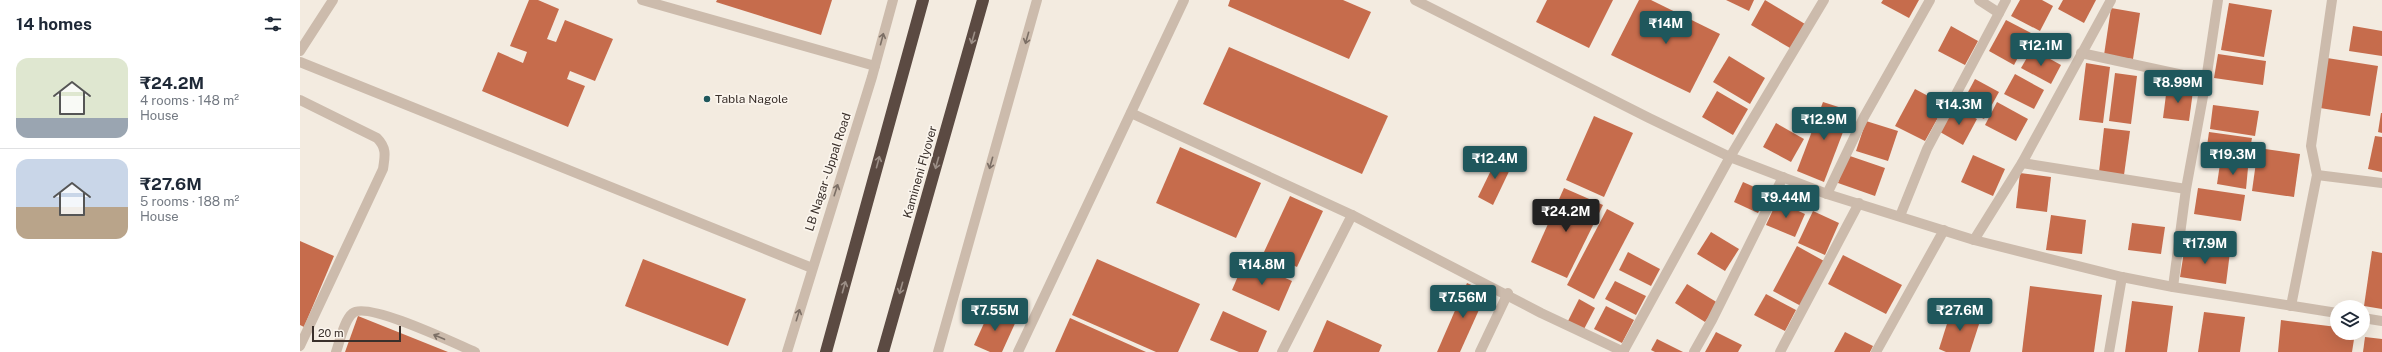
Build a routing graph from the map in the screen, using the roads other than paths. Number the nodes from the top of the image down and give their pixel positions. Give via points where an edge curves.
1 (333, 0) edge
2 (642, 0) edge
3 (893, 0) edge
4 (923, 0) edge
5 (983, 0) edge
6 (1037, 0) edge
7 (1184, 0) edge
8 (1415, 0) edge
9 (1824, 0) edge
10 (1930, 0) edge
11 (1978, 0) edge
12 (2006, 0) edge
13 (2111, 0) edge
14 (2218, 0) edge
15 (2332, 0) edge
16 (1999, 13) junction
17 (300, 51) edge
18 (2081, 53) junction
19 (300, 62) edge
20 (875, 66) junction
21 (2206, 80) junction
22 (300, 100) edge
23 (1131, 113) junction
24 (1730, 157) junction
25 (2022, 163) junction
26 (2317, 175) junction
27 (1783, 177) junction
28 (2382, 183) edge
29 (2186, 189) junction
30 (1827, 194) junction
31 (1859, 203) junction
32 (1352, 215) junction
33 (1900, 216) junction
34 (1944, 230) junction
35 (1974, 240) junction
36 (812, 268) junction
37 (2122, 277) junction
38 (2173, 288) junction
39 (1508, 293) junction
40 (2291, 306) junction
41 (2330, 312) edge
42 (2370, 319) edge
43 (2382, 321) edge
44 (300, 346) edge
45 (336, 352) edge
46 (475, 352) edge
47 (786, 352) edge
48 (826, 352) edge
49 (883, 352) edge
50 (938, 352) edge
51 (1018, 352) edge
52 (1282, 352) edge
53 (1480, 352) edge
54 (1624, 352) edge
55 (1694, 352) edge
56 (1780, 352) edge
57 (1876, 352) edge
58 (2109, 352) edge

1 - 17 street
2 - 20 street
20 -> 3 street, LB Nagar - Uppal Road
48 -> 4 highway
5 -> 49 highway, Kamineni Flyover
6 -> 50 street
7 - 23 street
8 - 24 street
9 - 24 street
10 - 30 street via 1864,117
11 - 16 street
12 - 16 street
13 - 18 street
14 - 21 street
15 - 26 street via 2311,146
16 - 33 street via 1927,149
18 - 21 street
18 - 25 street
19 - 36 street
36 -> 20 street, LB Nagar - Uppal Road
21 - 29 street
22 - 44 street via 377,138 386,152 383,170
23 - 32 street
23 - 51 street
24 - 27 street
24 - 54 street
25 - 29 street
25 - 35 street
26 - 28 street
26 - 40 street
27 - 30 street
27 - 55 street
29 - 38 street
30 - 31 street
31 - 33 street
31 - 56 street
32 - 39 street
32 - 52 street
33 - 34 street
34 - 35 street
34 - 57 street
35 - 37 street
47 -> 36 street, LB Nagar - Uppal Road
37 - 38 street
37 - 58 street
38 - 40 street
39 - 53 street
39 - 54 street
40 - 41 street
42 - 43 street
46 -> 45 street via 383,314 361,310 354,312 348,319

